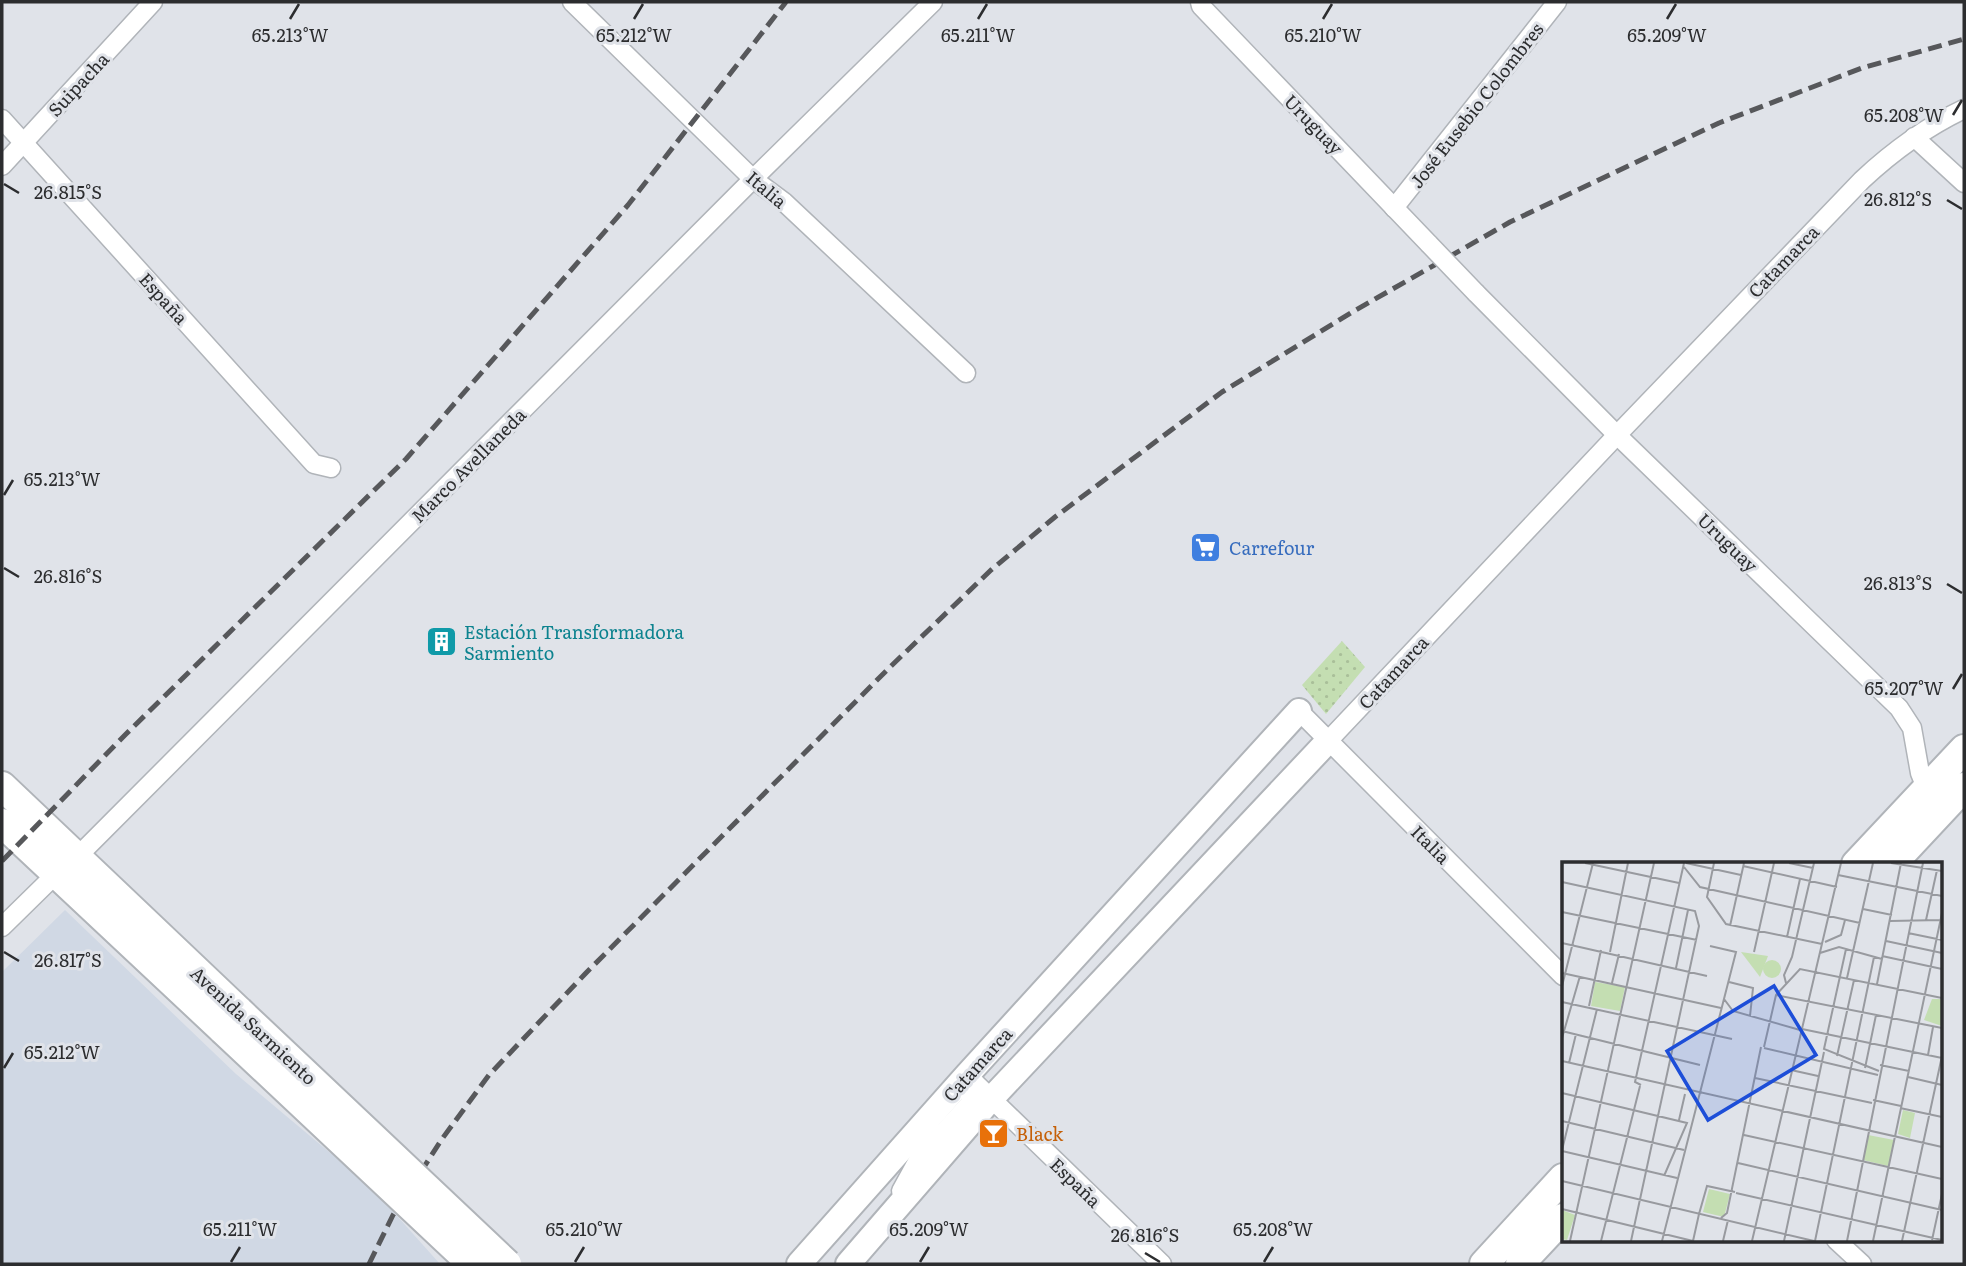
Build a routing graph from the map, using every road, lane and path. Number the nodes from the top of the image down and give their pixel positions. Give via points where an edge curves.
1 (153, 2) edge
2 (572, 2) edge
3 (933, 2) edge
4 (1200, 2) edge
5 (1557, 2) edge
6 (1964, 109) edge
7 (2, 119) edge
8 (1914, 137) junction
9 (23, 143) junction
10 (2, 166) edge
11 (753, 179) junction
12 (1964, 183) edge
13 (1394, 208) junction
14 (966, 373) dead end
15 (1617, 435) junction
16 (331, 468) dead end
17 (1300, 712) joint
18 (1328, 741) junction
19 (1964, 749) edge
20 (2, 786) edge
21 (1926, 788) junction
22 (1959, 792) edge
23 (2, 823) edge
24 (1857, 862) edge
25 (1893, 862) edge
26 (66, 866) junction
27 (2, 927) edge
28 (1562, 975) edge
29 (231, 1021) junction
30 (978, 1086) junction
31 (1562, 1179) edge
32 (1562, 1219) edge
33 (1838, 1242) edge
34 (472, 1264) edge
35 (507, 1264) edge
36 (799, 1264) edge
37 (848, 1264) edge
38 (1162, 1264) edge
39 (1484, 1264) edge
40 (1520, 1264) edge
41 (1862, 1264) edge

1 - 9 street, Suipacha
2 - 11 street, Italia
3 - 11 street, Marco Avellaneda
4 - 13 street, Uruguay
5 - 13 street, José Eusebio Colombres
6 - 8 street, Catamarca
7 - 9 street, España
8 - 12 street
8 - 15 street, Catamarca via 1862,180
9 - 10 street, Suipacha
9 - 16 street, España via 314,464
11 - 14 street, Italia via 784,202
11 - 26 street, Marco Avellaneda
13 - 15 street, Uruguay, bridge
15 - 18 street, Catamarca
15 - 21 street, Uruguay via 1899,708 1912,728
17 - 18 street, Italia
17 - 30 main road, Catamarca
18 - 28 street, Italia
18 - 30 main road, Catamarca
19 - 21 main road
20 - 26 main road, Avenida Sarmiento
21 - 22 street
21 - 24 main road
22 - 25 main road
23 - 26 main road, Avenida Sarmiento
26 - 27 street, Marco Avellaneda
26 - 29 main road, Avenida Sarmiento
29 - 34 main road, Avenida Sarmiento, bridge
29 - 35 main road, Avenida Sarmiento, bridge
30 - 36 main road, Catamarca
30 - 37 main road, Catamarca via 883,1225
30 - 38 street, España
31 - 39 main road
32 - 40 main road
33 - 41 street

